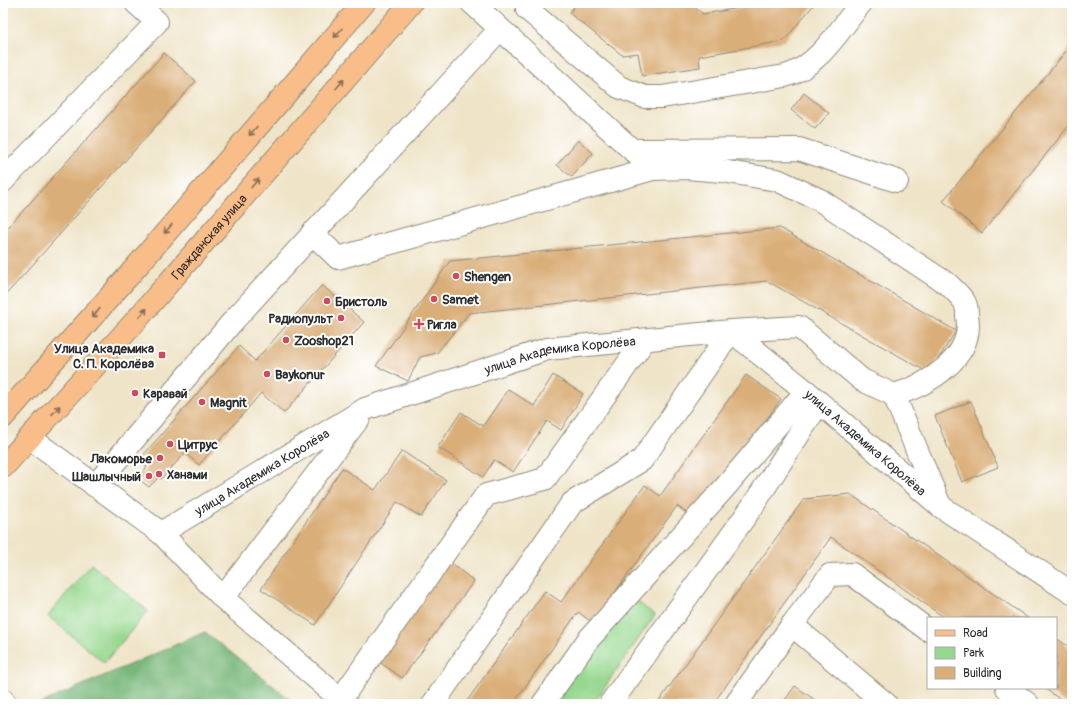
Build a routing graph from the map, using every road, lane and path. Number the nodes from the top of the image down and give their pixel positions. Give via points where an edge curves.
1 (136, 3) edge
2 (364, 3) edge
3 (411, 3) edge
4 (472, 3) edge
5 (861, 3) edge
6 (529, 6) edge
7 (503, 31) junction
8 (633, 150) junction
9 (653, 169) junction
10 (3, 181) edge
11 (897, 181) dead end
12 (312, 233) junction
13 (731, 332) junction
14 (644, 341) junction
15 (894, 395) junction
16 (812, 397) junction
17 (365, 409) junction
18 (3, 416) edge
19 (30, 438) junction
20 (3, 467) edge
21 (95, 486) junction
22 (940, 506) junction
23 (161, 533) junction
24 (1072, 593) edge
25 (223, 598) junction
26 (792, 625) junction
27 (927, 629) edge
28 (1008, 689) edge
29 (3, 700) edge
30 (343, 702) edge
31 (6, 704) edge
32 (433, 704) edge
33 (543, 704) edge
34 (610, 704) edge
35 (736, 704) edge
36 (886, 704) edge
37 (1028, 704) edge

1 - 10 street via 157,22
2 -> 18 main road via 131,273
19 -> 3 main road, Гражданская улица via 138,319
4 - 7 street
5 - 6 street via 813,63 800,72 662,97 645,97 619,87
6 - 7 street
7 - 8 street
7 - 12 street
8 - 9 street
8 - 11 street via 799,150
9 - 12 street via 338,258
9 - 15 street via 688,168 722,171 777,180 820,200 949,285 965,303 968,322 965,344 950,365 913,389
12 - 21 street via 233,321
13 - 14 street, улица Академика Королёва
13 - 15 street via 799,327 862,380
13 - 16 street, улица Академика Королёва
13 - 32 street via 642,460 572,503
14 - 17 street, улица Академика Королёва via 547,349
14 - 30 street via 545,479 486,495
15 - 22 street
16 - 22 street, улица Академика Королёва
16 - 33 street via 727,485 588,640
16 - 34 street via 752,507
17 - 23 street, улица Академика Королёва
17 - 25 street
18 - 19 main road
19 - 20 main road, Гражданская улица
19 - 21 street
21 - 23 street
22 - 24 street, улица Академика Королёва
23 - 25 street
25 - 30 street
26 - 27 street via 830,575 852,574
26 - 35 street
26 - 36 street
28 - 37 street
29 - 31 street

